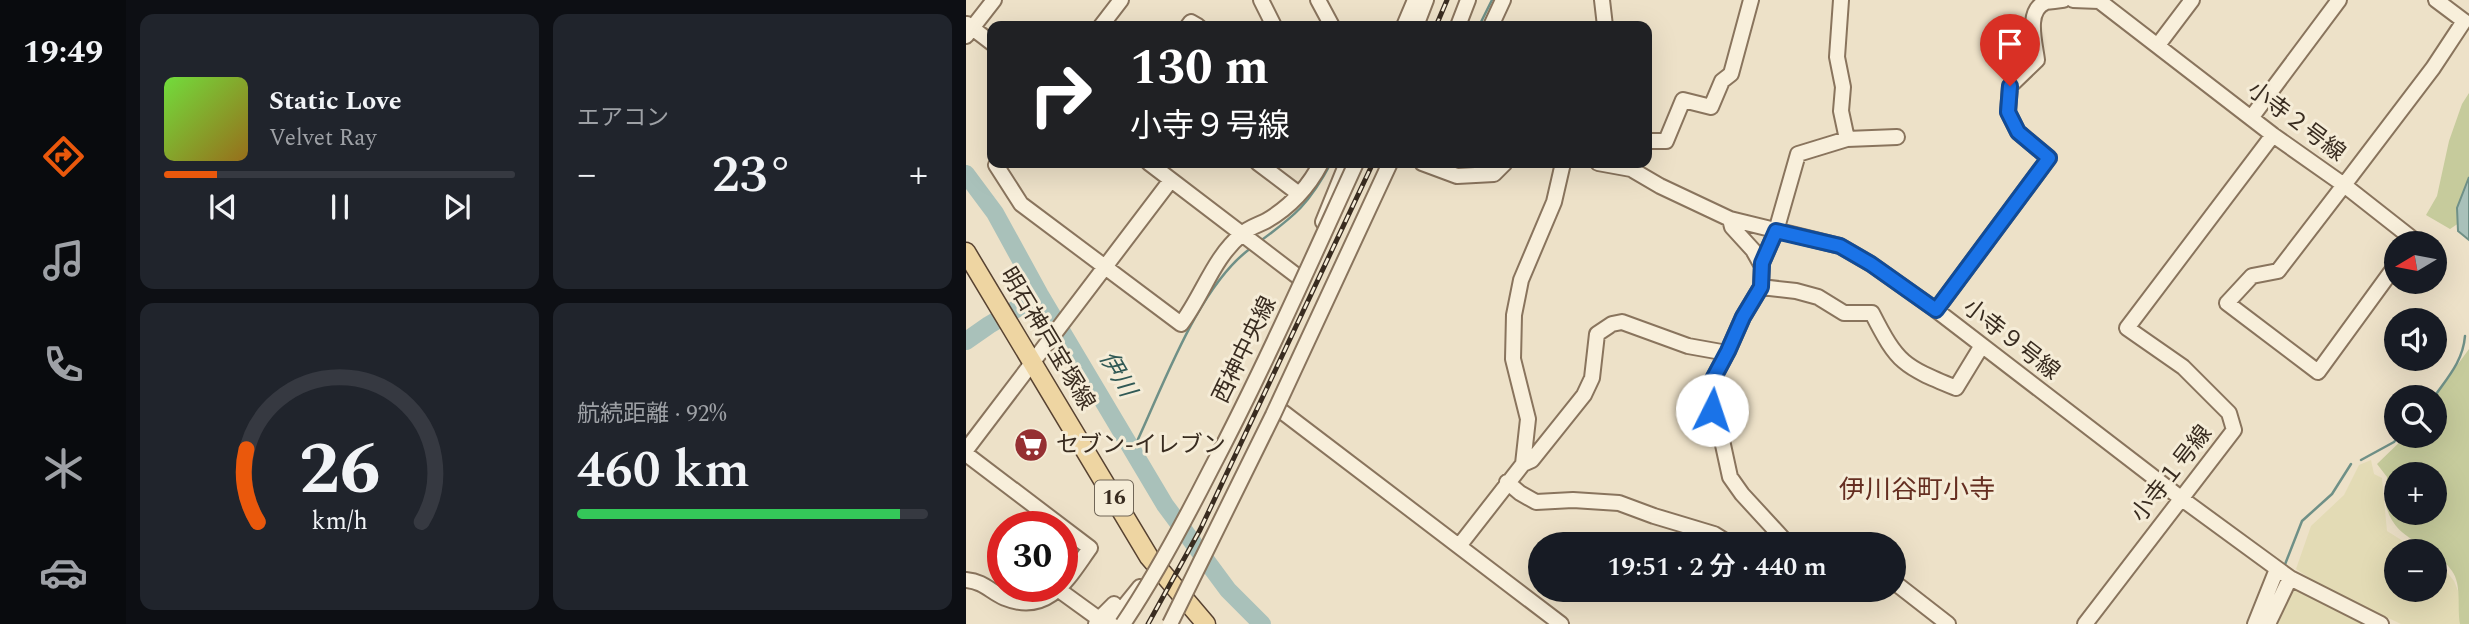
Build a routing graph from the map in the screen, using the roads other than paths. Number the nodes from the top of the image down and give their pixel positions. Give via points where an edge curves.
1 (994, 0) edge
2 (1121, 0) edge
3 (1261, 0) edge
4 (1319, 0) edge
5 (1415, 0) edge
6 (1426, 0) edge
7 (1458, 0) edge
8 (1468, 0) edge
9 (1503, 0) edge
10 (1602, 0) edge
11 (1751, 0) edge
12 (1841, 0) edge
13 (2063, 0) edge
14 (2073, 0) edge
15 (2098, 0) edge
16 (2192, 0) edge
17 (2339, 0) edge
18 (2436, 0) edge
19 (1105, 21) edge
20 (1272, 21) edge
21 (1330, 21) edge
22 (1406, 21) edge
23 (1418, 21) edge
24 (1450, 21) edge
25 (1460, 21) edge
26 (1494, 21) edge
27 (1604, 21) edge
28 (968, 29) edge
29 (987, 40) edge
30 (2158, 45) junction
31 (2251, 118) junction
32 (2273, 135) junction
33 (1897, 137) dead end
34 (1847, 139) junction
35 (1652, 141) edge
36 (998, 168) edge
37 (1155, 168) edge
38 (1265, 168) edge
39 (1318, 168) edge
40 (1345, 168) edge
41 (1354, 168) edge
42 (1388, 168) edge
43 (1395, 168) edge
44 (1435, 168) edge
45 (1500, 168) edge
46 (1562, 168) edge
47 (1634, 168) edge
48 (1171, 180) junction
49 (2344, 185) junction
50 (1299, 194) junction
51 (1730, 219) junction
52 (1776, 231) junction
53 (2403, 231) edge
54 (1245, 235) junction
55 (966, 252) edge
56 (1762, 266) junction
57 (1108, 267) junction
58 (1301, 279) junction
59 (2384, 281) edge
60 (1761, 287) junction
61 (1936, 310) junction
62 (1981, 347) junction
63 (1727, 353) junction
64 (1036, 358) junction
65 (1280, 410) junction
66 (966, 452) edge
67 (1523, 464) junction
68 (1507, 482) junction
69 (2182, 499) junction
70 (1042, 511) edge
71 (1707, 532) edge
72 (1777, 532) edge
73 (1078, 539) edge
74 (1459, 546) junction
75 (1158, 559) junction
76 (1078, 564) edge
77 (2277, 569) junction
78 (2290, 578) junction
79 (966, 580) edge
80 (987, 587) edge
81 (1906, 591) edge
82 (1189, 597) junction
83 (1075, 602) edge
84 (1114, 604) dead end
85 (1102, 622) edge
86 (1124, 624) edge
87 (1170, 624) edge
88 (1178, 624) edge
89 (1206, 624) edge
90 (1561, 624) edge
91 (1948, 624) edge
92 (2085, 624) edge
93 (2255, 624) edge
94 (2268, 624) edge
95 (2381, 624) edge

1 - 28 street
2 - 19 street
3 - 20 street
4 - 21 street
5 - 22 street
6 - 23 street
7 - 24 street
8 - 25 street
9 - 26 street
10 - 27 street
11 - 35 street via 1731,74 1722,81 1711,107 1684,100 1666,141
12 - 34 street via 1837,57
13 - 61 street via 2044,3 2035,10 2037,60 2010,86 2008,112 2018,132 2049,158
14 - 15 street
15 - 30 street, 小寺２号線
16 - 30 street
17 - 31 street
18 - 49 street, 小寺２号線 via 2464,21
28 - 29 street
30 - 31 street, 小寺２号線
31 - 32 street, 小寺２号線
32 - 49 street, 小寺２号線
32 - 69 street, 小寺１号線 via 2127,328 2183,367 2229,413 2234,430
33 - 34 street
34 - 52 street via 1798,154
36 - 57 street via 1021,204
37 - 48 street
38 - 50 street
39 - 50 street
40 - 58 street, 西神中央線
41 - 86 street, 西神中央線, bridge via 1252,391 1184,524
42 - 87 street, bridge
43 - 65 street
44 - 45 street via 1457,176 1493,174
46 - 67 street via 1554,202 1521,281 1514,315 1513,359 1528,419
47 - 51 street, 小寺９号線 via 1660,186
48 - 54 street
48 - 57 street
49 - 53 street
49 - 59 street via 2278,271 2252,276 2227,303 2318,372
50 - 54 street
51 - 52 street, 小寺９号線
51 - 56 street
52 - 56 street
52 - 61 street, 小寺９号線 via 1840,246
54 - 57 street via 1207,277 1181,324
54 - 58 street
55 - 64 main road, 明石神戸宝塚線 / 16
56 - 60 street
57 - 64 street
58 - 75 street, 西神中央線, bridge via 1206,475
60 - 62 street via 1818,297 1844,313 1872,313 1891,350 1908,367 1956,388
60 - 63 street
61 - 62 street, 小寺９号線
62 - 69 street, 小寺９号線
63 - 67 street via 1688,346 1622,322 1612,324 1597,334 1592,378 1584,395 1532,460
63 - 72 street via 1712,381 1712,410 1730,477
64 - 66 street
64 - 75 main road, 明石神戸宝塚線 / 16
65 - 74 street
65 - 82 street, bridge
66 - 70 street
67 - 68 street
68 - 71 street via 1536,502 1619,503
68 - 74 street
69 - 77 street, 小寺９号線
69 - 92 street, 小寺１号線
73 - 76 street via 1090,548
74 - 90 street
75 - 82 main road, 明石神戸宝塚線 / 16
75 - 85 street, 西神中央線
77 - 78 street, 小寺９号線
77 - 93 street
78 - 94 street
78 - 95 street, 小寺９号線
79 - 80 street
81 - 91 street
82 - 88 street
82 - 89 main road, 明石神戸宝塚線 / 16
83 - 85 street
84 - 85 street

